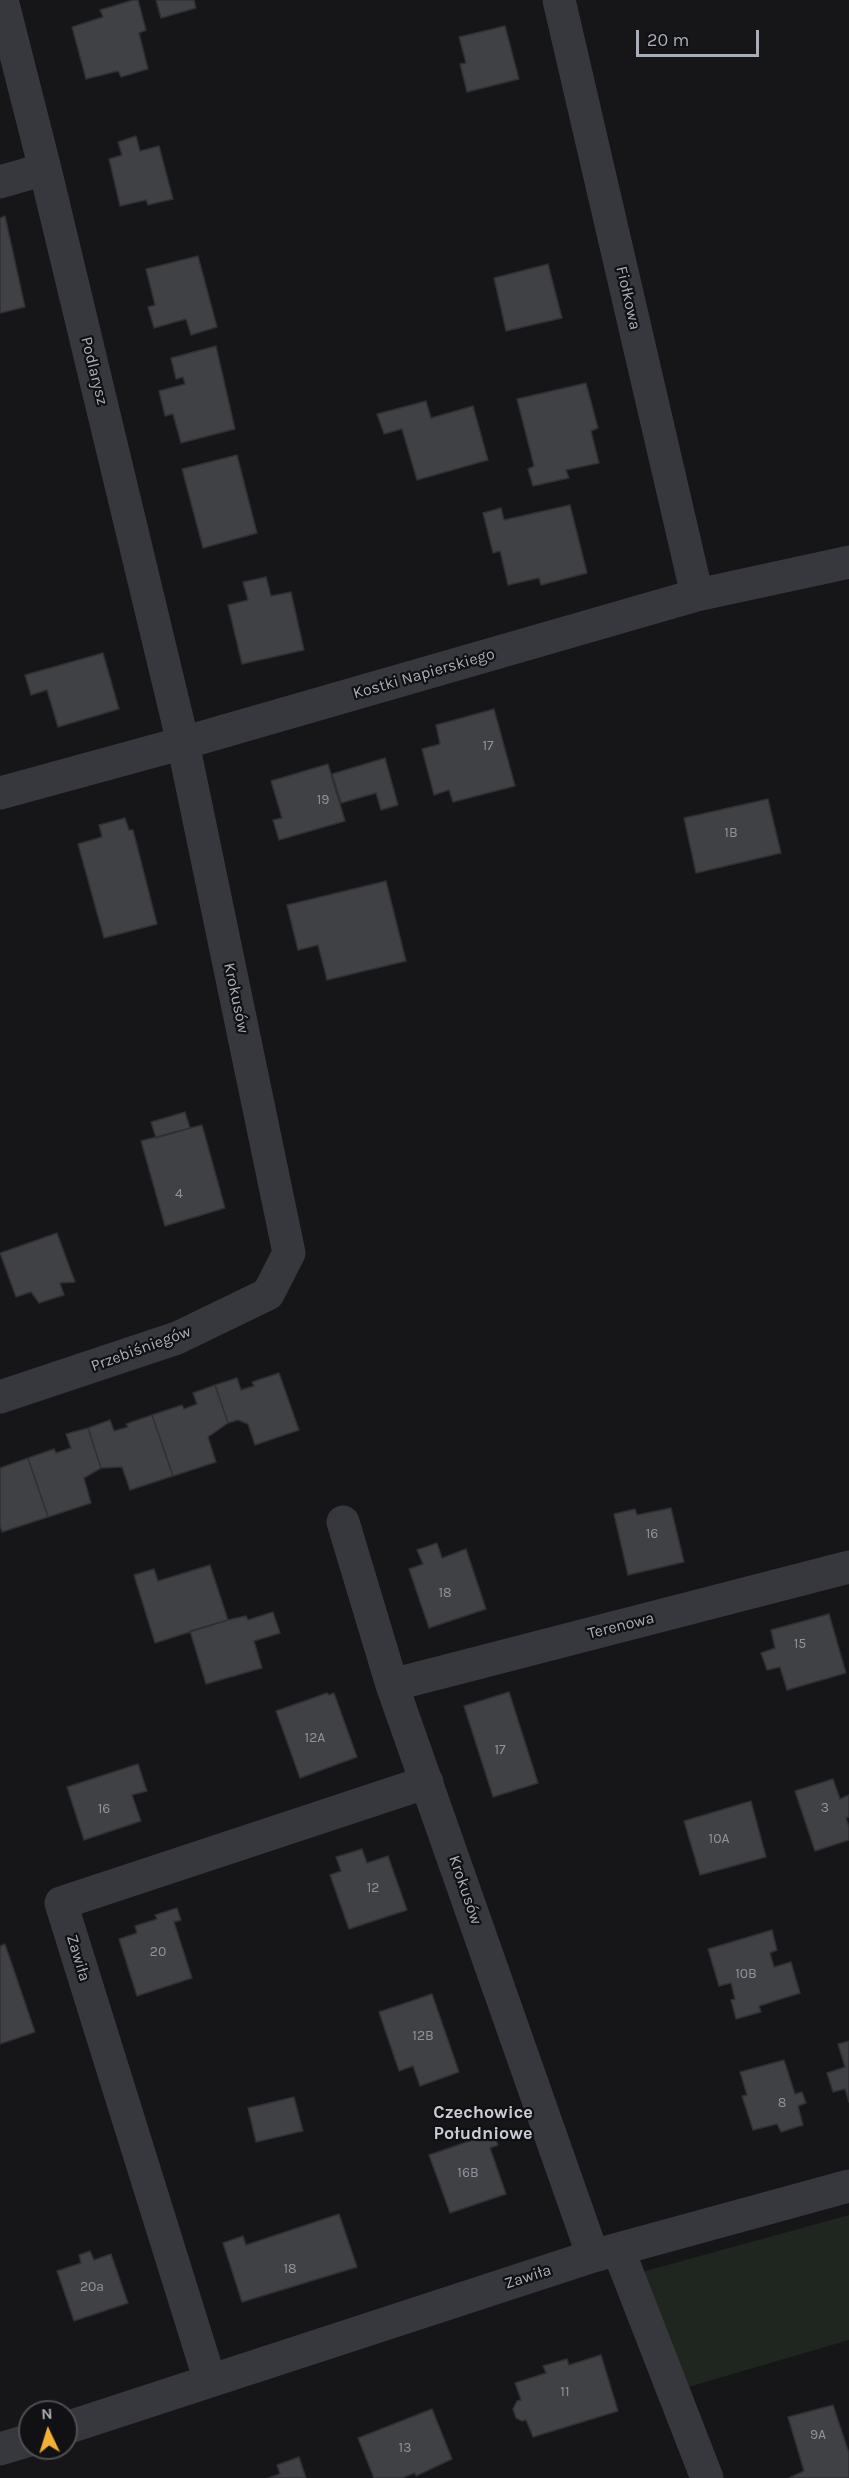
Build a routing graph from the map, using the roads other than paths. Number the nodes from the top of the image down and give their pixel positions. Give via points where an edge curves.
1 (2, 0) edge
2 (559, 0) edge
3 (45, 170) junction
4 (0, 182) edge
5 (849, 562) edge
6 (697, 595) junction
7 (183, 743) junction
8 (0, 793) edge
9 (289, 1253) joint
10 (0, 1397) edge
11 (343, 1522) dead end
12 (849, 1567) edge
13 (392, 1685) junction
14 (427, 1782) junction
15 (849, 2186) edge
16 (605, 2253) junction
17 (210, 2381) junction
18 (78, 2424) edge
19 (18, 2444) edge
20 (0, 2449) edge
21 (707, 2478) edge

1 - 3 street, Podlarysz
2 - 6 street, Fiołkowa
3 - 4 street
3 - 7 street, Podlarysz
5 - 6 street, Kostki Napierskiego
6 - 7 street, Kostki Napierskiego
7 - 8 street, Kostki Napierskiego
7 - 9 street, Krokusów
9 - 10 street, Przebiśniegów via 268,1294 177,1338
11 - 13 street, Krokusów
12 - 13 street, Terenowa
13 - 14 street, Krokusów
14 - 16 street, Krokusów
14 - 17 street, Zawiła via 61,1903
15 - 16 street, Zawiła
16 - 17 street, Zawiła
16 - 21 street, Krokusów
17 - 18 street, Zawiła
19 - 20 street

